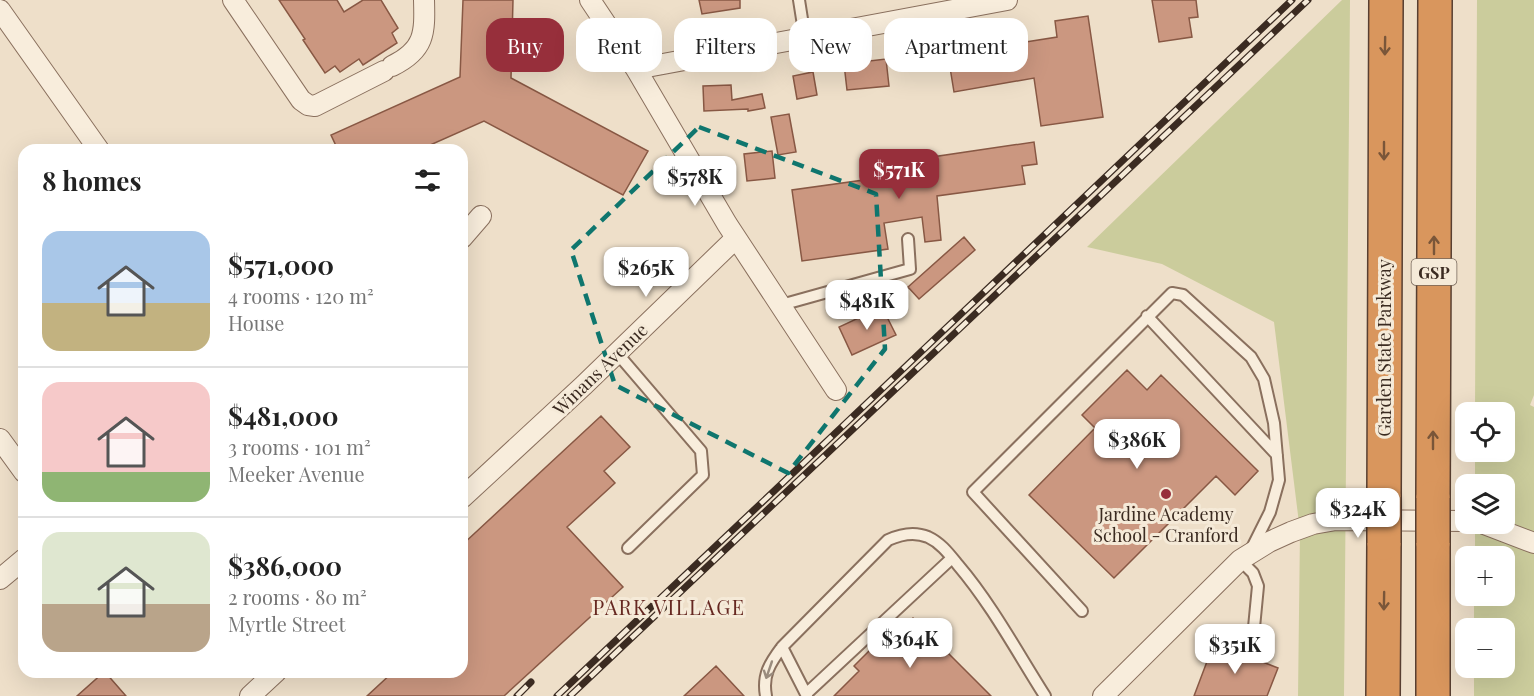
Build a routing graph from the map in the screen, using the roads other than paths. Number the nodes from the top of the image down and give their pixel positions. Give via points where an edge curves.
1 (233, 0) edge
2 (424, 0) edge
3 (590, 0) edge
4 (799, 0) edge
5 (1007, 0) edge
6 (1386, 0) edge
7 (1435, 0) edge
8 (0, 10) edge
9 (602, 18) edge
10 (802, 18) edge
11 (872, 25) edge
12 (789, 41) edge
13 (662, 64) edge
14 (638, 72) edge
15 (95, 144) edge
16 (481, 216) dead end
17 (468, 231) edge
18 (736, 238) junction
19 (908, 239) dead end
20 (781, 305) junction
21 (1148, 316) junction
22 (617, 353) junction
23 (836, 390) dead end
24 (0, 439) edge
25 (1276, 454) junction
26 (18, 464) edge
27 (468, 492) edge
28 (1455, 521) edge
29 (1510, 534) edge
30 (1534, 543) edge
31 (628, 548) dead end
32 (952, 558) junction
33 (1244, 558) junction
34 (18, 564) edge
35 (0, 579) edge
36 (1082, 611) dead end
37 (782, 647) junction
38 (1252, 648) dead end
39 (270, 678) edge
40 (807, 695) edge
41 (250, 696) edge
42 (766, 696) edge
43 (1045, 696) edge
44 (1103, 696) edge
45 (1383, 696) edge
46 (1433, 696) edge

1 - 2 street via 301,100 315,106 406,59 418,47 425,28
3 - 9 street
4 - 10 lane
5 - 11 street
6 -> 45 highway, Garden State Parkway, bridge
46 -> 7 highway, GSP, bridge
8 - 15 street
12 - 13 street
14 - 18 street
16 - 17 street
18 - 20 street
18 - 22 street, Winans Avenue
19 - 20 lane via 910,269
20 - 23 street
21 - 25 lane
21 - 25 lane via 1172,293 1183,295 1251,357 1264,379
21 - 36 lane via 973,492
22 - 27 street, Winans Avenue
22 - 31 lane via 701,451 703,475
24 - 26 street
25 - 33 lane via 1279,480 1270,512
28 - 33 street via 1324,522 1291,532
29 - 30 street
32 - 37 lane via 941,544 926,536 900,534 888,540
32 - 40 lane
32 - 43 lane via 977,587
33 - 38 lane via 1258,586
33 - 44 street
34 - 35 street
37 - 40 lane
37 -> 42 lane via 768,666
39 - 41 street

